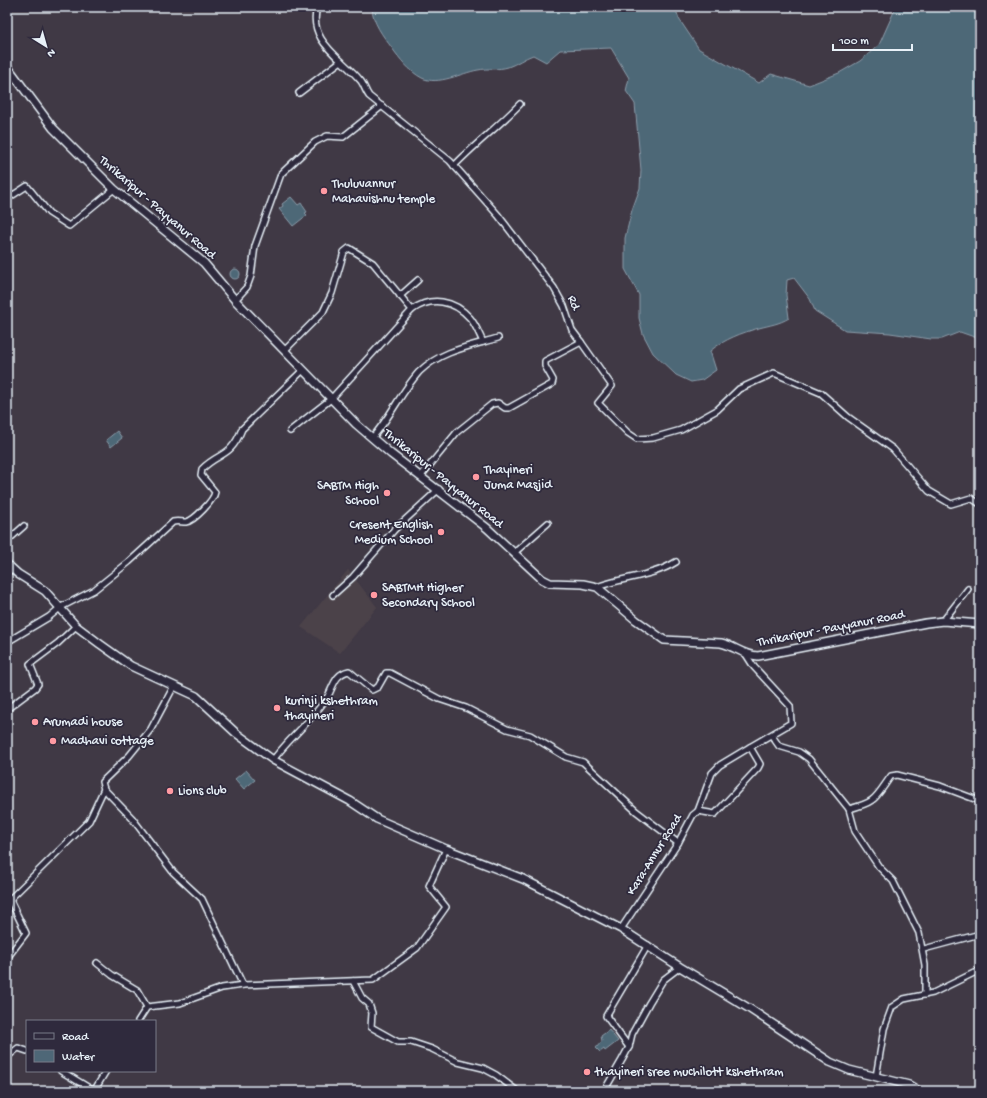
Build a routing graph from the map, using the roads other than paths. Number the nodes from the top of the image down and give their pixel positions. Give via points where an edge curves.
1 (317, 7) edge
2 (341, 61) junction
3 (7, 66) edge
4 (300, 93) dead end
5 (520, 104) dead end
6 (382, 106) junction
7 (454, 166) junction
8 (114, 190) junction
9 (7, 200) edge
10 (418, 280) dead end
11 (400, 296) junction
12 (235, 300) junction
13 (412, 310) junction
14 (498, 338) dead end
15 (483, 342) junction
16 (580, 342) junction
17 (285, 350) junction
18 (303, 370) junction
19 (330, 399) junction
20 (290, 431) dead end
21 (372, 438) junction
22 (421, 476) junction
23 (439, 489) junction
24 (980, 504) edge
25 (548, 522) dead end
26 (24, 526) dead end
27 (7, 541) edge
28 (514, 553) junction
29 (676, 562) dead end
30 (7, 564) edge
31 (597, 587) junction
32 (968, 589) dead end
33 (333, 595) dead end
34 (61, 607) junction
35 (943, 621) junction
36 (980, 624) edge
37 (76, 626) junction
38 (7, 642) edge
39 (747, 656) junction
40 (174, 686) junction
41 (7, 709) edge
42 (772, 736) junction
43 (750, 747) junction
44 (273, 760) junction
45 (104, 789) junction
46 (980, 801) edge
47 (849, 809) junction
48 (698, 811) junction
49 (678, 844) junction
50 (446, 849) junction
51 (9, 897) edge
52 (621, 929) junction
53 (980, 934) edge
54 (648, 945) junction
55 (924, 949) junction
56 (7, 958) edge
57 (97, 963) dead end
58 (680, 968) junction
59 (980, 970) edge
60 (353, 981) junction
61 (243, 985) junction
62 (925, 995) junction
63 (147, 1007) junction
64 (139, 1020) edge
65 (629, 1047) junction
66 (26, 1051) edge
67 (7, 1057) edge
68 (64, 1072) edge
69 (105, 1072) edge
70 (876, 1077) junction
71 (94, 1091) edge
72 (517, 1091) edge
73 (604, 1091) edge
74 (919, 1091) edge

1 - 2 street, Rd via 315,27 318,36
2 - 4 street
2 - 6 street, Rd via 362,81 369,96
3 - 8 main road, Thrikaripur - Payyanur Road via 53,128
5 - 7 street
6 - 7 street, Rd
6 - 12 street via 343,137 326,136 315,142 281,174 255,246 247,287
7 - 16 street, Rd via 498,215 554,288 564,306 572,330
8 - 9 street via 70,226 49,213 27,186
8 - 12 main road, Thrikaripur - Payyanur Road via 204,263
10 - 11 street
11 - 13 street
11 - 17 street via 373,263 349,248 346,249 323,312
12 - 17 main road, Thrikaripur - Payyanur Road
13 - 15 street via 420,304 438,300 454,306 469,317
13 - 19 street
14 - 15 street
15 - 21 street via 446,355 420,372
16 - 22 street via 545,361 552,384 509,408 498,403 492,404 457,432
16 - 24 street, Rd via 612,386 598,403 637,439 653,438 681,430 717,410 739,389 774,373 821,393 848,417 893,449 929,491 951,504 971,498
17 - 18 main road, Thrikaripur - Payyanur Road
18 - 19 main road, Thrikaripur - Payyanur Road
18 - 34 street via 242,430 231,450 202,469 201,474 215,492 210,503 190,520 173,522 130,562 94,590
19 - 20 street
19 - 21 main road, Thrikaripur - Payyanur Road
21 - 22 main road, Thrikaripur - Payyanur Road
22 - 23 main road, Thrikaripur - Payyanur Road
23 - 28 main road, Thrikaripur - Payyanur Road
23 - 33 street via 394,530 353,577
25 - 28 street
26 - 27 street
28 - 31 main road, Thrikaripur - Payyanur Road via 533,572 550,583
29 - 31 street via 643,576 620,579
30 - 34 main road via 45,591
31 - 39 main road, Thrikaripur - Payyanur Road via 664,640 727,644
32 - 35 street
34 - 37 main road
34 - 38 street via 45,620
35 - 36 main road, Thrikaripur - Payyanur Road
35 - 39 main road, Thrikaripur - Payyanur Road
37 - 40 main road via 131,666
37 - 41 street via 30,664 38,684
39 - 42 street via 790,706 791,723
40 - 44 main road via 196,696 236,733
40 - 45 street via 151,729 129,756 102,782
42 - 43 street
42 - 47 street via 779,746 800,752 809,759
43 - 48 street via 720,765 712,773
43 - 48 street, Kara-Annur Road via 760,764 758,768 715,814
44 - 49 street via 294,734 316,715 339,675 349,671 372,690 378,687 386,674 390,673 433,696 466,708 507,729 530,735 566,757 583,762 636,811
44 - 50 main road via 350,801 377,819
45 - 51 street via 89,821
45 - 61 street via 132,818 173,872 202,900
46 - 47 street via 940,786 897,775 891,776 874,800
47 - 55 street via 855,831 879,867 893,881 919,932
48 - 49 street, Kara-Annur Road via 693,815
49 - 52 street, Kara-Annur Road
50 - 52 main road via 523,879
50 - 60 street via 429,886 446,907 417,948 373,980
51 - 56 street via 26,933
52 - 54 main road
53 - 55 street
54 - 58 main road
54 - 65 street via 606,1016
55 - 62 street
57 - 63 street via 137,990
58 - 65 street via 664,980 632,1034
58 - 70 main road via 750,1009 830,1062
59 - 62 street
60 - 61 street
60 - 72 street via 372,1013 371,1027 398,1042 411,1042 432,1049 447,1058 483,1068
61 - 63 street via 222,988 180,1003
62 - 70 street via 904,999 892,1007 884,1029
63 - 64 street
65 - 73 street
66 - 67 street via 18,1048
68 - 71 street
69 - 71 street
70 - 74 main road via 909,1084

